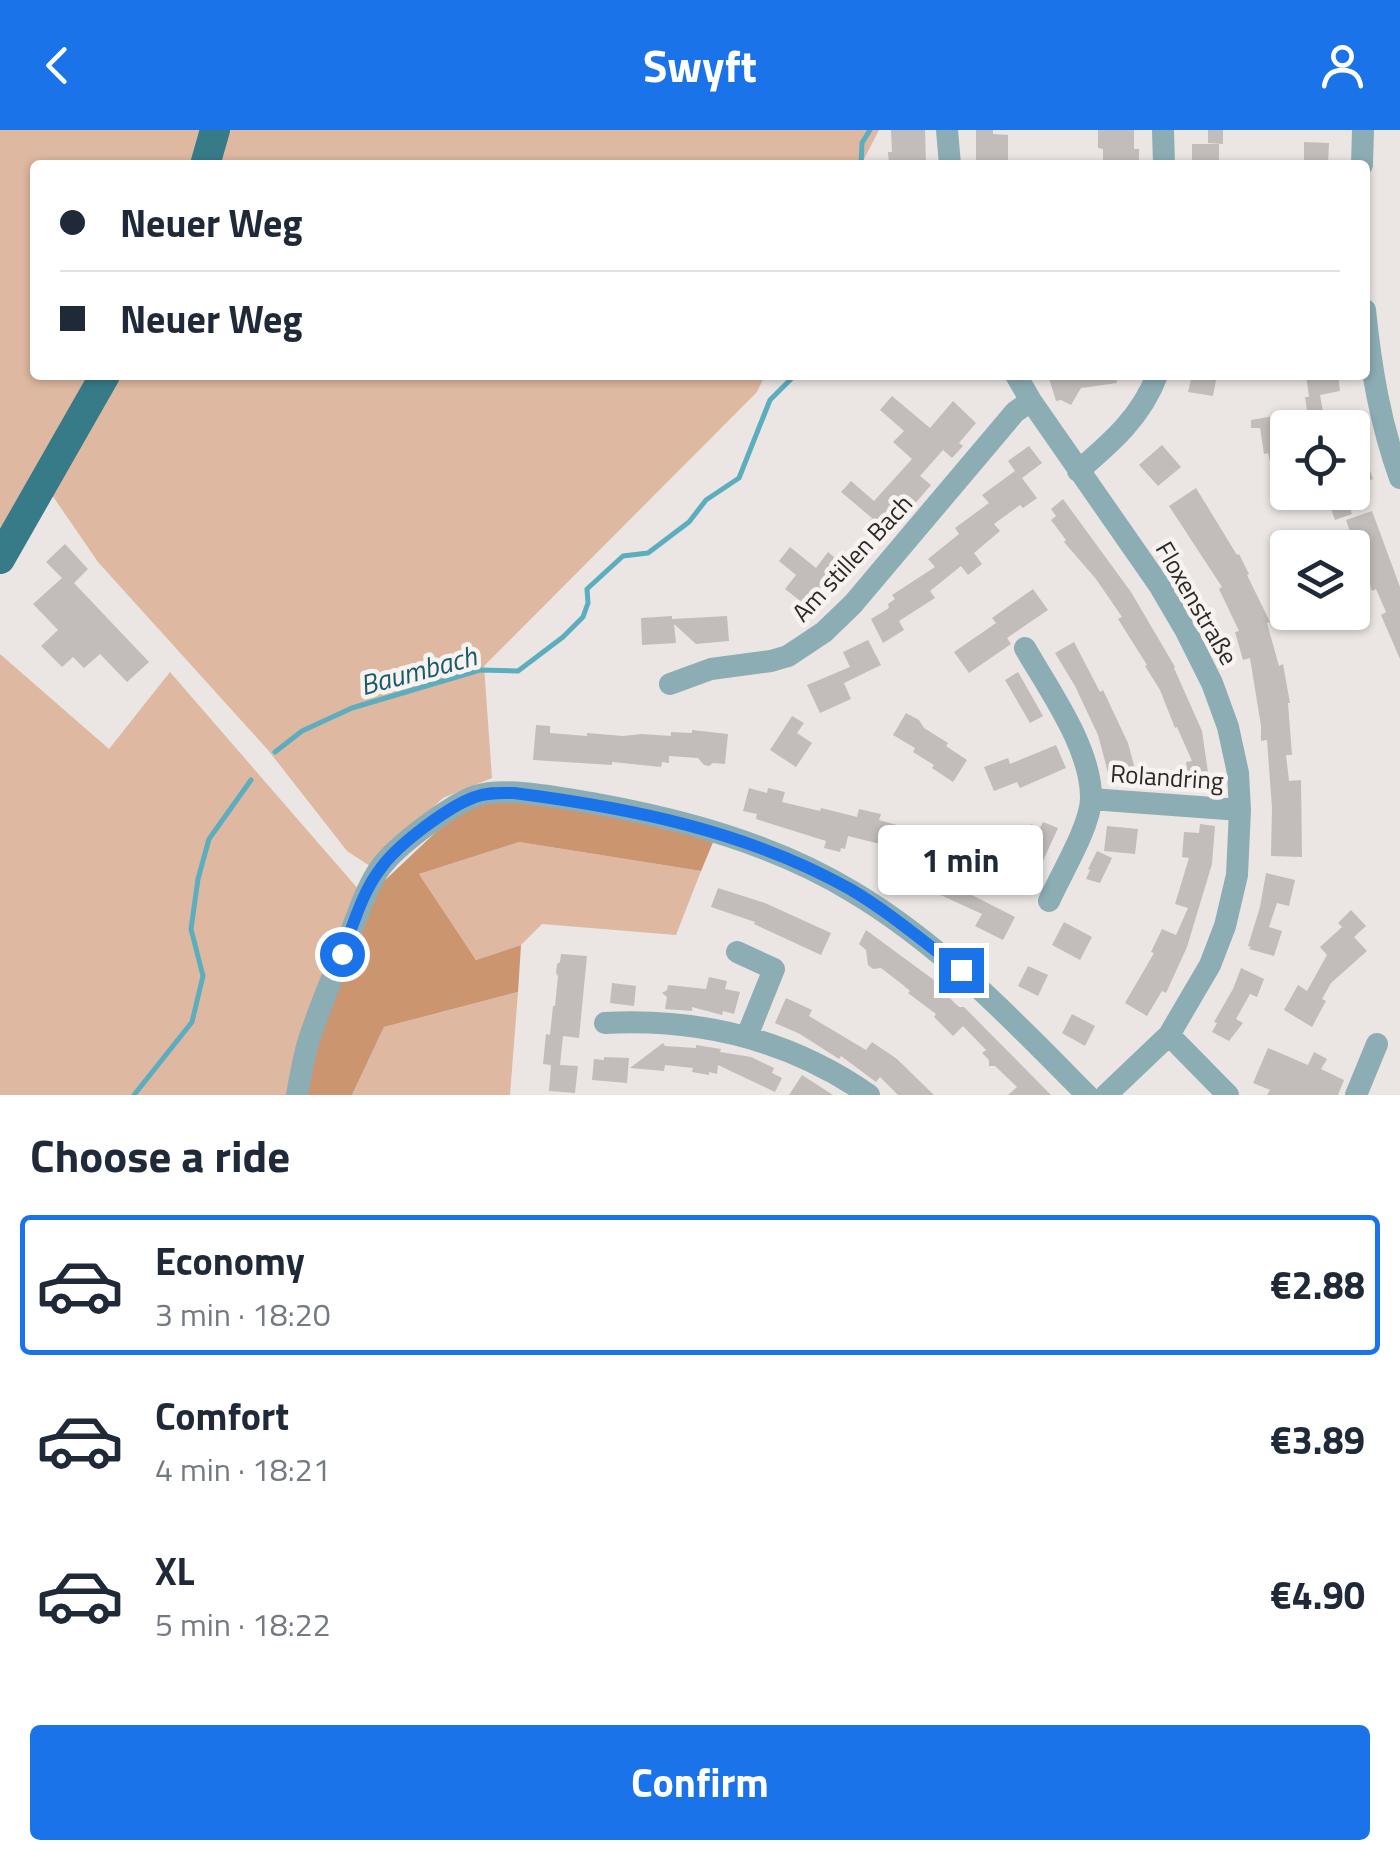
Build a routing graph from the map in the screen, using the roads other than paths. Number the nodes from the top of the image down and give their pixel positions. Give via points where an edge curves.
1 (215, 130) edge
2 (947, 130) edge
3 (1163, 130) edge
4 (1363, 130) edge
5 (206, 160) edge
6 (950, 160) edge
7 (1164, 160) edge
8 (1362, 160) edge
9 (1370, 361) edge
10 (102, 380) edge
11 (1019, 380) edge
12 (1155, 380) edge
13 (1031, 402) junction
14 (1394, 444) edge
15 (1078, 470) junction
16 (1400, 478) edge
17 (0, 560) edge
18 (1025, 648) dead end
19 (670, 684) dead end
20 (1090, 800) junction
21 (1240, 810) junction
22 (1048, 901) dead end
23 (737, 952) dead end
24 (605, 1023) dead end
25 (1169, 1035) junction
26 (746, 1036) junction
27 (1376, 1044) dead end
28 (297, 1095) edge
29 (869, 1095) edge
30 (1087, 1095) edge
31 (1106, 1095) edge
32 (1228, 1095) edge
33 (1356, 1095) edge

1 - 5 main road
2 - 6 street
3 - 7 street
4 - 8 street
9 - 14 street
10 - 17 main road
11 - 13 street, Floxenstraße
12 - 15 street via 1131,422
13 - 15 street, Floxenstraße
13 - 19 street, Am stillen Bach via 1015,412 824,632 788,656 711,669
14 - 16 street
15 - 21 street, Floxenstraße via 1159,585 1212,683 1234,746
18 - 20 street, Rolandring via 1080,750
20 - 21 street, Rolandring
20 - 22 street, Rolandring
21 - 25 street, Floxenstraße via 1237,874 1225,926
23 - 26 street via 774,969
24 - 26 street via 685,1024
25 - 31 street, Floxenstraße
25 - 32 street
26 - 29 street via 815,1062
27 - 33 street
28 - 30 street via 314,1023 379,869 458,805 495,792 642,813 817,872 876,906 961,970

